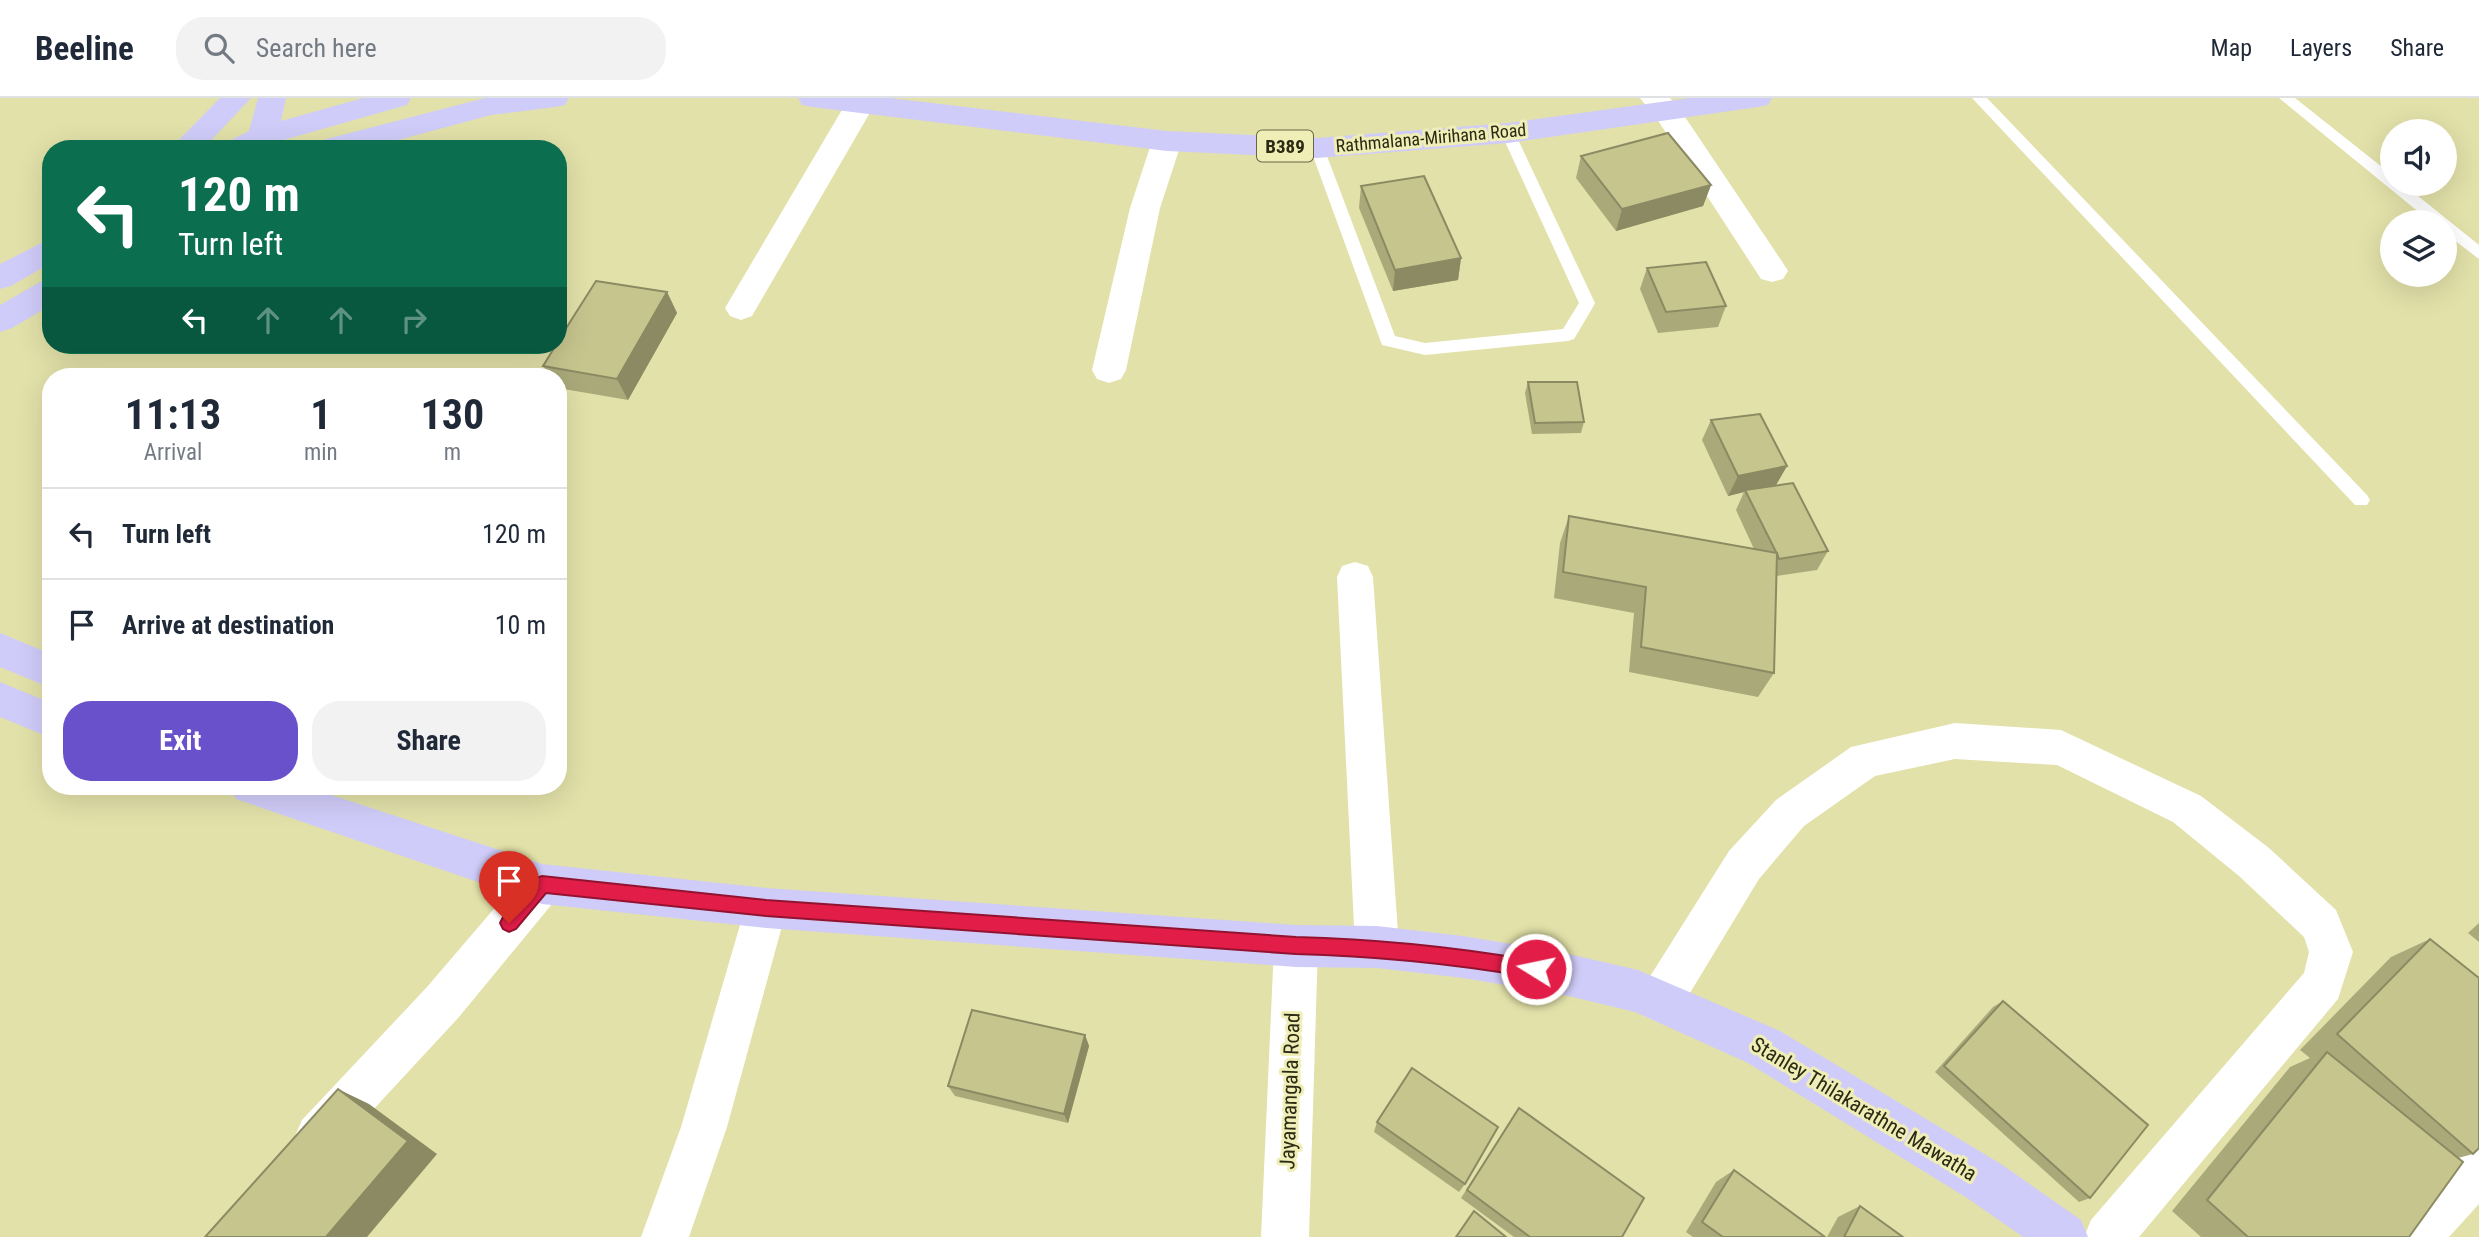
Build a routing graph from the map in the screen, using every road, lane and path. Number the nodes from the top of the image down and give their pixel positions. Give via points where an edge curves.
1 (237, 98) edge
2 (272, 98) edge
3 (397, 98) edge
4 (555, 98) edge
5 (812, 98) edge
6 (1758, 98) edge
7 (1979, 98) edge
8 (2286, 98) edge
9 (860, 104) junction
10 (1660, 105) edge
11 (316, 109) edge
12 (1508, 133) junction
13 (194, 140) edge
14 (258, 140) edge
15 (264, 140) edge
16 (326, 140) edge
17 (359, 140) edge
18 (1167, 141) junction
19 (1317, 148) junction
20 (2380, 174) edge
21 (2408, 196) edge
22 (2426, 210) edge
23 (2457, 235) edge
24 (2479, 253) edge
25 (42, 254) edge
26 (1772, 271) dead end
27 (0, 278) edge
28 (42, 295) edge
29 (741, 308) dead end
30 (0, 320) edge
31 (1109, 370) dead end
32 (2361, 500) dead end
33 (1356, 577) dead end
34 (0, 649) edge
35 (42, 668) edge
36 (0, 699) edge
37 (42, 717) edge
38 (277, 795) edge
39 (542, 884) junction
40 (766, 908) junction
41 (1296, 946) junction
42 (1377, 947) junction
43 (1660, 1001) junction
44 (291, 1166) edge
45 (2479, 1170) edge
46 (665, 1237) edge
47 (1285, 1237) edge
48 (2064, 1237) edge
49 (2108, 1237) edge
50 (2416, 1237) edge

1 - 13 main road
2 - 14 main road
3 - 11 main road
4 - 17 main road via 491,106
5 - 9 main road, Rathmalana-Mirihana Road / B389
6 - 10 main road, Rathmalana-Mirihana Road / B389
7 - 32 lane
8 - 20 lane
9 - 18 main road, Rathmalana-Mirihana Road / B389
9 - 29 street
10 - 12 main road, Rathmalana-Mirihana Road / B389
10 - 26 street
11 - 15 main road
11 - 16 main road
12 - 19 main road, Rathmalana-Mirihana Road / B389
12 - 19 lane via 1587,303 1568,335 1424,349 1388,341
18 - 19 main road, Rathmalana-Mirihana Road / B389
18 - 31 street via 1145,208
21 - 22 lane
23 - 24 lane
25 - 27 main road
28 - 30 main road
33 - 42 street
34 - 35 main road
36 - 37 main road
38 - 39 main road, Stanley Thilakarathne Mawatha
39 - 40 main road, Stanley Thilakarathne Mawatha
39 - 44 street via 443,1002
40 - 41 main road, Stanley Thilakarathne Mawatha
40 - 46 street via 704,1127
41 - 42 main road, Stanley Thilakarathne Mawatha
41 - 47 street, Jayamangala Road
42 - 43 main road, Stanley Thilakarathne Mawatha via 1560,974 1638,991
43 - 48 main road, Stanley Thilakarathne Mawatha via 1764,1047 1984,1181
43 - 49 street via 1744,865 1790,813 1866,760 1955,741 2061,748 2187,809 2255,862 2320,924 2331,952 2323,984
45 - 50 street

